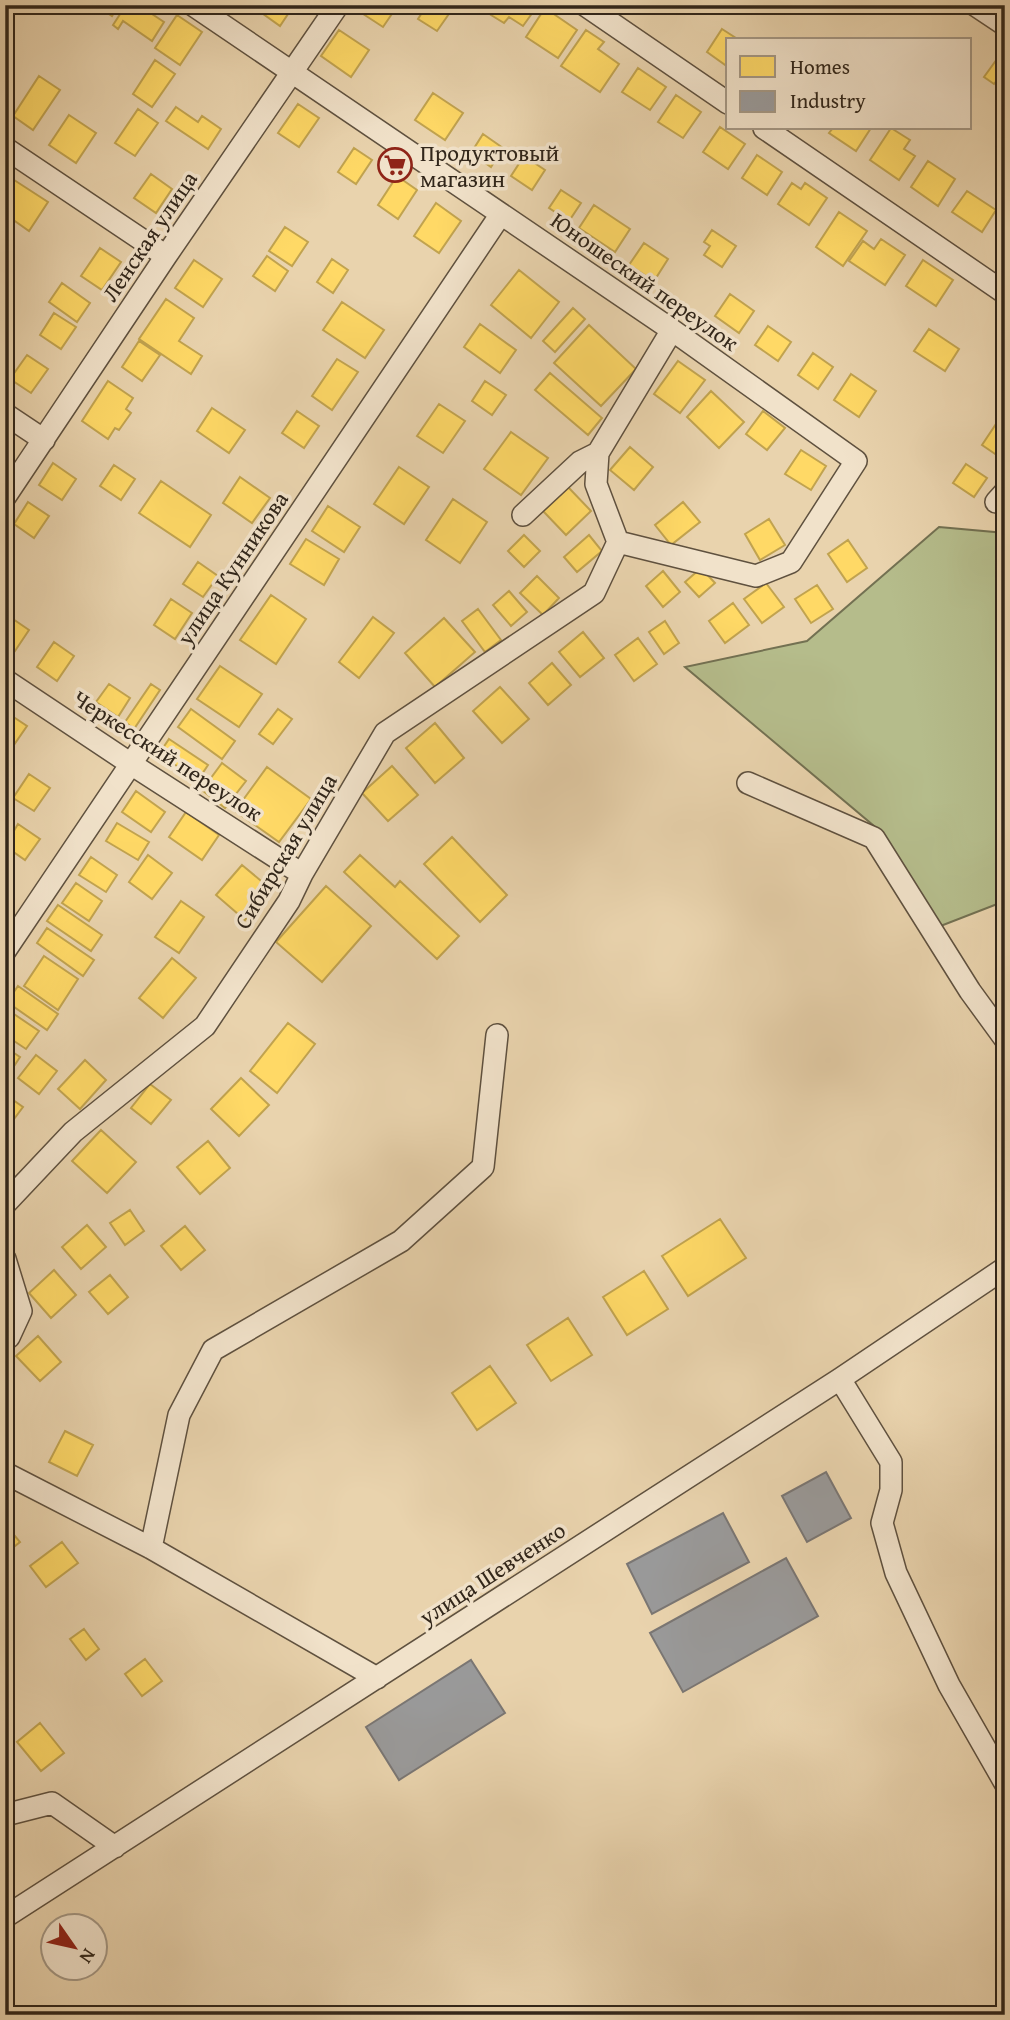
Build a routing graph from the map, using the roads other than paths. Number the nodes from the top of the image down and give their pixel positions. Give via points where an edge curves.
1 (193, 5) edge
2 (338, 5) edge
3 (585, 5) edge
4 (975, 5) edge
5 (1005, 25) edge
6 (293, 73) junction
7 (726, 102) edge
8 (767, 130) edge
9 (5, 148) edge
10 (501, 214) junction
11 (166, 256) junction
12 (1005, 293) edge
13 (672, 330) junction
14 (5, 414) edge
15 (44, 440) junction
16 (598, 453) junction
17 (5, 497) edge
18 (523, 515) dead end
19 (618, 542) junction
20 (5, 680) edge
21 (131, 764) junction
22 (748, 783) dead end
23 (302, 874) junction
24 (5, 951) edge
25 (497, 1035) dead end
26 (1005, 1039) edge
27 (5, 1204) edge
28 (5, 1259) edge
29 (1005, 1268) edge
30 (9, 1337) dead end
31 (840, 1379) junction
32 (5, 1473) edge
33 (151, 1548) junction
34 (377, 1678) junction
35 (1005, 1783) edge
36 (5, 1815) edge
37 (115, 1847) junction
38 (5, 1917) edge

1 - 6 street, Юношеский переулок
2 - 6 street, Ленская улица
3 - 7 street
4 - 5 street
6 - 10 street, Юношеский переулок
6 - 11 street, Ленская улица
8 - 12 street
9 - 11 street
10 - 13 street, Юношеский переулок
10 - 21 street, улица Кунникова
11 - 15 street, Ленская улица
13 - 16 street
13 - 19 street, Юношеский переулок via 856,461 791,562 756,576
14 - 15 street
15 - 17 street, Ленская улица
16 - 18 street via 580,462
16 - 19 street via 596,484
19 - 23 street, Сибирская улица via 594,593 385,733
20 - 21 street, Черкесский переулок
21 - 23 street, Черкесский переулок
21 - 24 street, улица Кунникова
22 - 26 street via 874,838
23 - 27 street, Сибирская улица via 289,901 205,1026 72,1132
25 - 33 street via 483,1167 401,1241 213,1350 179,1415
28 - 30 street via 21,1311
29 - 31 street, улица Шевченко
31 - 34 street, улица Шевченко
31 - 35 street via 891,1462 891,1490 883,1523 896,1573 949,1685
32 - 33 street
33 - 34 street
34 - 37 street, улица Шевченко
36 - 37 street via 52,1803
37 - 38 street, улица Шевченко

